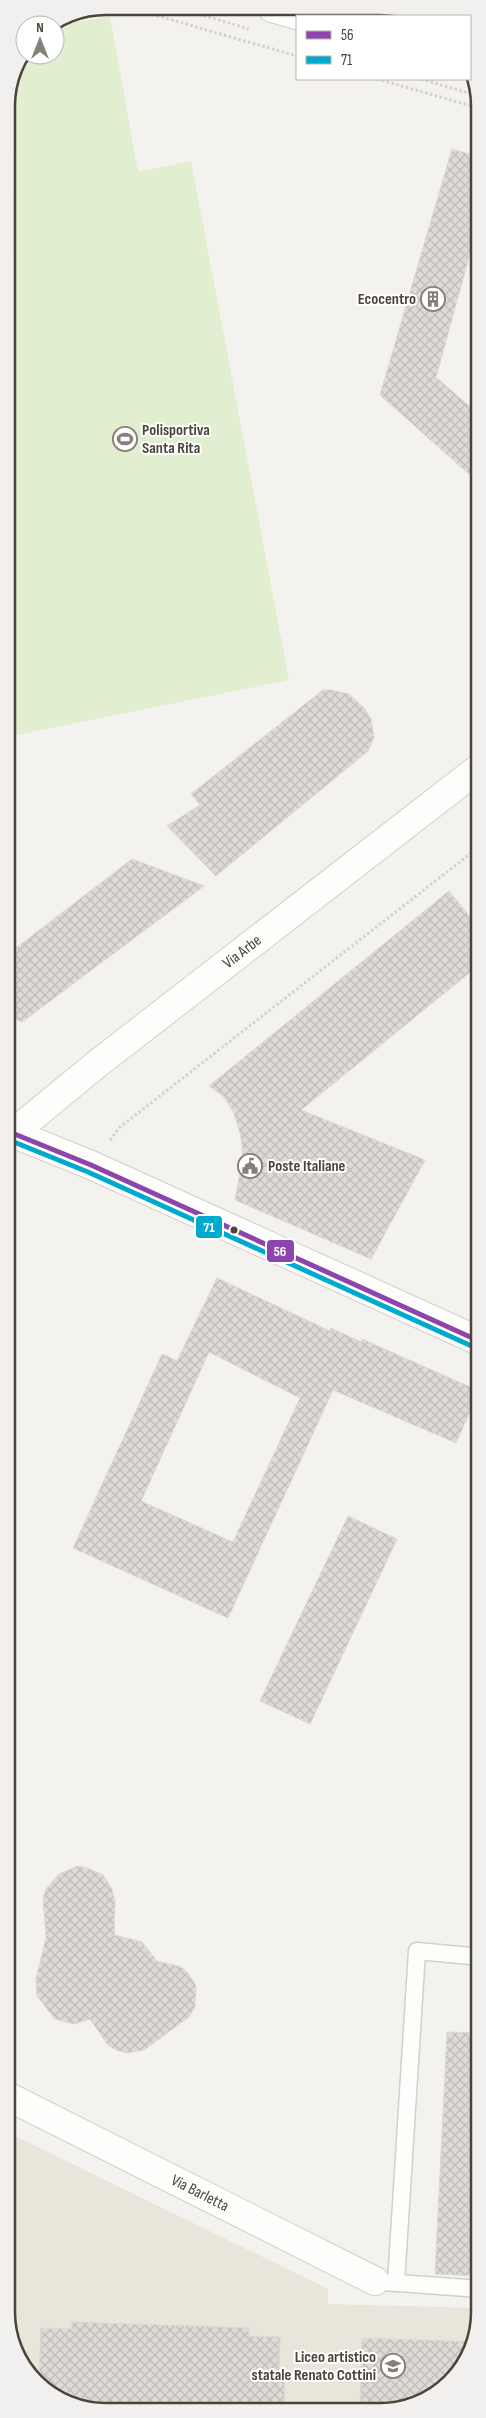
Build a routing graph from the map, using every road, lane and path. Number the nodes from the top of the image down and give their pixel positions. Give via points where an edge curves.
1 (154, 15) edge
2 (202, 15) edge
3 (250, 29) dead end
4 (296, 56) edge
5 (381, 80) edge
6 (424, 80) edge
7 (470, 93) edge
8 (471, 106) edge
9 (471, 774) edge
10 (471, 853) edge
11 (15, 1131) edge
12 (15, 1138) edge
13 (91, 1166) junction
14 (471, 1337) edge
15 (471, 1956) dead end
16 (15, 2100) edge
17 (386, 2282) junction
18 (471, 2288) edge

1 - 4 path
2 - 3 path
5 - 8 path
6 - 7 path
9 - 11 street, Via Arbe
10 - 13 path via 120,1127
12 - 13 street
13 - 14 street
15 - 17 lane via 417,1951
16 - 17 street, Via Barletta
17 - 18 lane, Via Barletta

